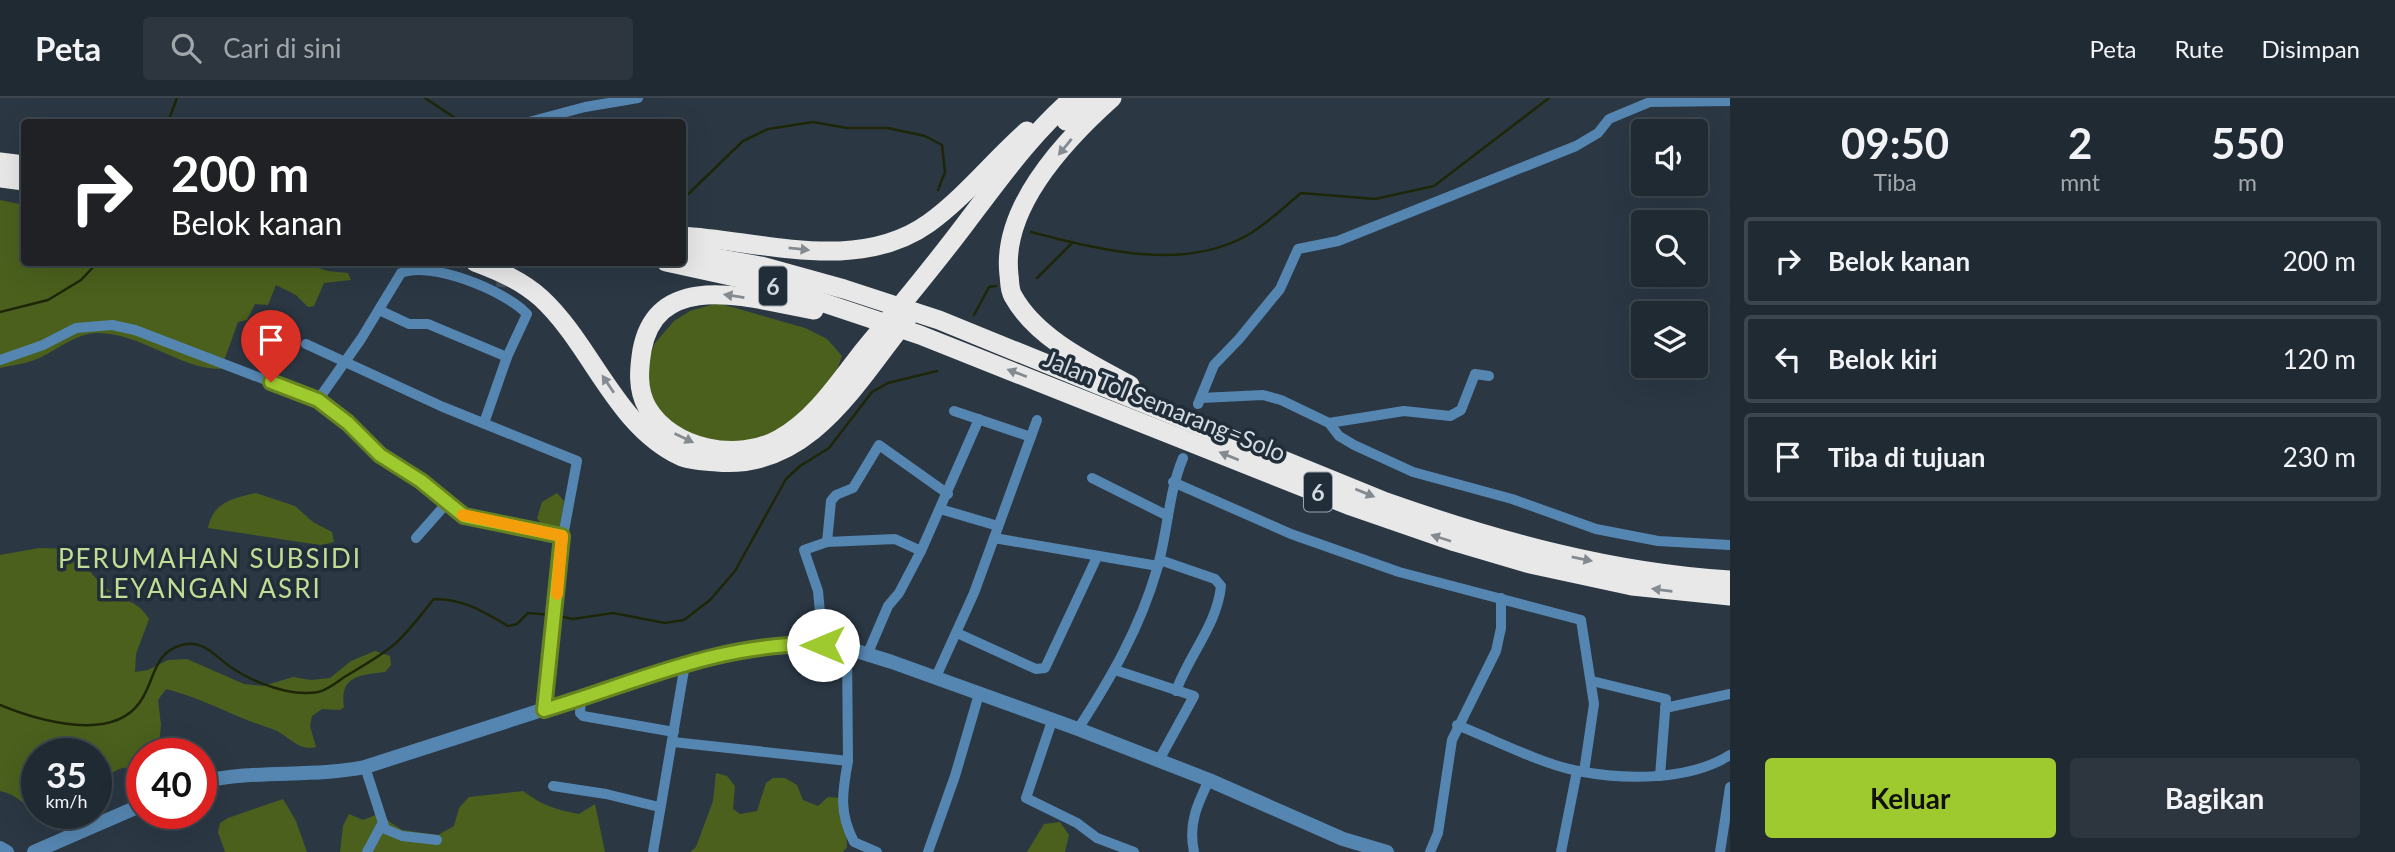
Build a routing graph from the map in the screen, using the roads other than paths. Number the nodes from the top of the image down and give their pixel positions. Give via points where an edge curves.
1 (638, 98) edge
2 (1060, 98) edge
3 (1073, 98) edge
4 (1091, 98) edge
5 (1112, 98) edge
6 (1730, 101) edge
7 (540, 119) edge
8 (0, 162) edge
9 (21, 165) edge
10 (0, 178) edge
11 (21, 181) edge
12 (686, 236) edge
13 (686, 253) edge
14 (485, 266) edge
15 (684, 266) edge
16 (379, 310) junction
17 (875, 321) junction
18 (306, 344) dead end
19 (507, 357) junction
20 (0, 360) edge
21 (344, 362) junction
22 (1489, 376) dead end
23 (318, 400) junction
24 (954, 411) dead end
25 (979, 419) junction
26 (1037, 420) dead end
27 (484, 423) junction
28 (1329, 423) junction
29 (1031, 437) junction
30 (1239, 442) junction
31 (1183, 458) dead end
32 (1092, 478) dead end
33 (1173, 482) junction
34 (948, 494) junction
35 (446, 503) junction
36 (940, 509) junction
37 (1168, 516) junction
38 (998, 526) junction
39 (562, 536) junction
40 (416, 538) dead end
41 (994, 538) junction
42 (827, 542) junction
43 (1730, 545) edge
44 (921, 551) junction
45 (1097, 556) junction
46 (1159, 563) junction
47 (1730, 580) edge
48 (1730, 596) edge
49 (1501, 598) junction
50 (957, 633) junction
51 (823, 645) junction
52 (847, 648) junction
53 (867, 654) junction
54 (685, 664) junction
55 (1115, 670) junction
56 (935, 679) junction
57 (1592, 681) junction
58 (1176, 691) junction
59 (978, 694) junction
60 (1730, 694) edge
61 (581, 699) junction
62 (1665, 708) junction
63 (544, 710) junction
64 (1052, 721) junction
65 (1457, 725) junction
66 (1078, 729) junction
67 (674, 737) junction
68 (1730, 755) edge
69 (1159, 760) junction
70 (848, 761) junction
71 (365, 767) junction
72 (1580, 771) junction
73 (1660, 776) junction
74 (217, 779) edge
75 (1209, 780) junction
76 (553, 786) dead end
77 (1730, 787) edge
78 (659, 807) junction
79 (126, 812) edge
80 (382, 824) junction
81 (1727, 830) edge
82 (437, 840) dead end
83 (0, 848) edge
84 (7, 852) edge
85 (34, 852) edge
86 (367, 852) edge
87 (653, 852) edge
88 (877, 852) edge
89 (928, 852) edge
90 (1134, 852) edge
91 (1194, 852) edge
92 (1387, 852) edge
93 (1430, 852) edge
94 (1561, 852) edge
95 (1720, 852) edge

1 - 7 street
12 -> 2 highway via 820,251 867,249 898,239 928,223
17 -> 3 highway via 724,294 696,294 656,319 644,339 640,387 656,418 673,433 708,449 731,451 778,440 825,398 1021,152
4 -> 14 highway via 1036,155 826,419 788,450 765,459 739,464 682,458 649,437 579,340 541,298
5 -> 30 highway via 1067,145 1021,208 1007,255 1011,292 1051,338 1096,367
6 - 28 street via 1650,102 1609,119 1598,133 1576,146 1338,241 1298,249 1285,281 1213,365 1199,401 1263,395
8 - 9 highway
10 - 11 highway
13 - 30 highway, Jalan Tol Semarang–Solo / 6 via 761,266 939,320
15 - 17 highway, Jalan Tol Semarang–Solo / 6 via 767,284
16 - 19 street via 409,324 428,324
16 - 19 street via 405,271 473,281 500,291 527,314
16 - 21 street
48 -> 17 highway, Jalan Tol Semarang–Solo / 6 via 1632,586 1543,567 1406,527
18 - 21 street
19 - 27 street
20 - 23 street via 76,328 112,325 162,339
21 - 23 street
21 - 27 street
22 - 28 street via 1475,374 1461,410 1450,415 1404,411
23 - 35 street via 380,455
24 - 25 street
25 - 29 street
25 - 34 street
26 - 29 street
27 - 39 street via 577,461
28 - 43 street via 1339,436 1413,472 1512,499 1597,529 1658,541
29 - 38 street
30 -> 47 highway, Jalan Tol Semarang–Solo / 6 via 1386,502 1539,551
31 - 33 street
32 - 37 street
33 - 37 street
33 - 49 street via 1291,534 1399,572
34 - 36 street
34 - 42 street via 879,445 853,488 831,501
35 - 39 street via 473,519
35 - 40 street
36 - 38 street
36 - 44 street
37 - 46 street
38 - 41 street
39 - 63 street
41 - 45 street
41 - 50 street
42 - 44 street via 895,539
42 - 51 street via 803,552 818,591
44 - 53 street via 888,606
45 - 46 street
45 - 50 street via 1045,668 1036,669
46 - 55 street via 1134,633
46 - 58 street via 1214,579 1221,586 1206,636
49 - 57 street via 1581,620
49 - 65 street via 1496,651
50 - 56 street
51 - 52 street
51 - 54 street via 748,649
52 - 53 street
52 - 70 street
53 - 56 street
54 - 61 street
54 - 67 street
55 - 58 street
55 - 66 street
56 - 59 street
57 - 62 street via 1662,696
57 - 72 street via 1594,717
58 - 69 street via 1193,694 1194,701
59 - 64 street
59 - 89 street
60 - 62 street
61 - 63 street
61 - 67 street via 583,716
62 - 73 street
63 - 71 street
64 - 66 street
64 - 90 street via 1026,799 1077,823 1097,838
65 - 72 street
65 - 93 street via 1447,760 1438,833
66 - 69 street
67 - 70 street
67 - 78 street
68 - 73 street via 1693,772
69 - 75 street
70 - 88 street via 842,793 844,822 854,842
71 - 74 street
71 - 80 street
72 - 73 street
72 - 94 street
75 - 91 street via 1192,820
75 - 92 street via 1343,839
76 - 78 street
77 - 81 street
78 - 87 street
79 - 85 street
80 - 82 street via 389,832
80 - 86 street
81 - 95 street
83 - 84 street

